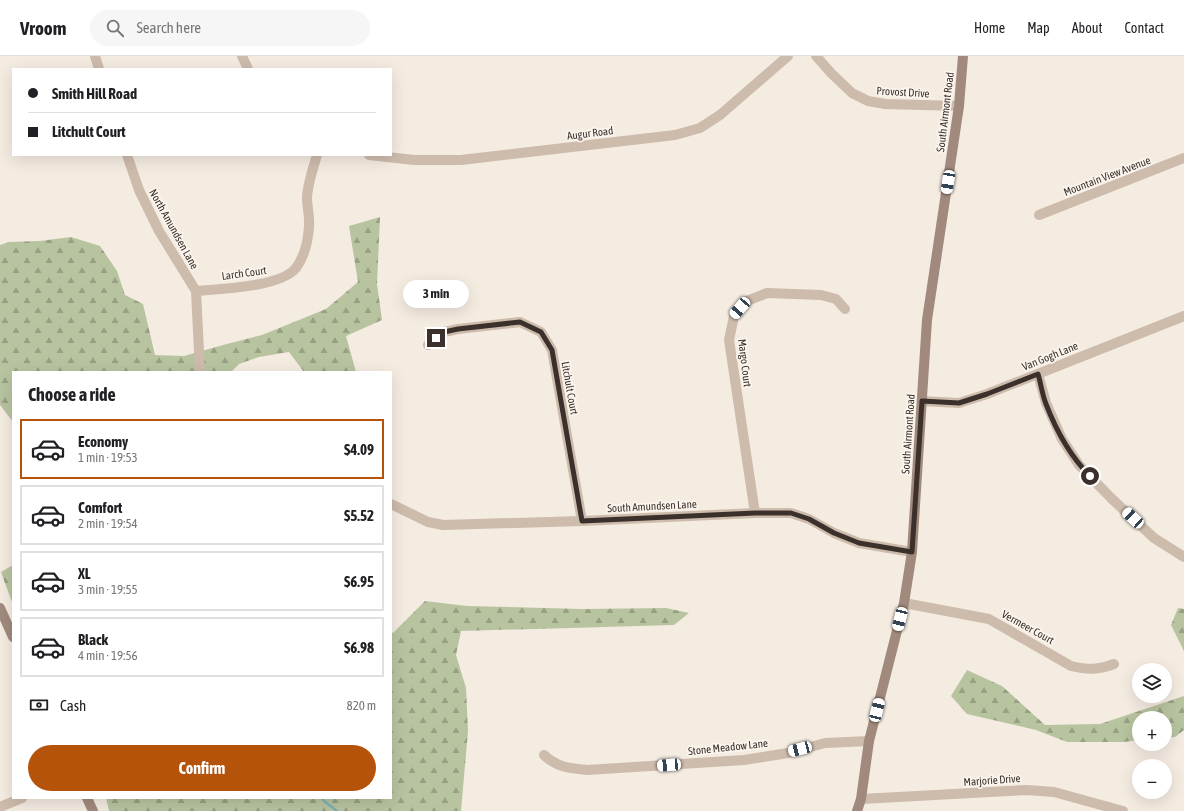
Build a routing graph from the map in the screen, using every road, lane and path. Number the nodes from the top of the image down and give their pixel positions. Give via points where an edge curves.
1 (95, 56) edge
2 (242, 56) edge
3 (788, 56) edge
4 (816, 56) edge
5 (963, 56) edge
6 (99, 68) edge
7 (248, 68) edge
8 (959, 106) junction
9 (127, 156) edge
10 (317, 156) edge
11 (378, 156) edge
12 (1184, 158) edge
13 (1039, 215) dead end
14 (196, 291) junction
15 (845, 309) dead end
16 (1184, 316) edge
17 (428, 345) dead end
18 (200, 371) edge
19 (1038, 374) junction
20 (922, 401) junction
21 (392, 504) edge
22 (755, 513) junction
23 (582, 521) junction
24 (912, 552) junction
25 (1184, 557) edge
26 (904, 603) junction
27 (0, 608) edge
28 (12, 635) edge
29 (1114, 664) dead end
30 (869, 741) junction
31 (544, 755) dead end
32 (20, 799) edge
33 (87, 799) edge
34 (861, 799) junction
35 (0, 807) edge
36 (93, 811) edge
37 (857, 811) edge
38 (1123, 811) edge

1 - 6 street
2 - 7 street
3 - 11 street, Augur Road via 720,115 700,128 675,135 461,160 414,160
4 - 8 street, Provost Drive via 852,93 868,101 886,104
5 - 8 street, South Airmont Road
8 - 20 street, South Airmont Road via 927,320
9 - 14 street, North Amundsen Lane via 139,190 159,231
10 - 14 street, Larch Court via 307,196 310,226 305,248 295,268 283,278 262,284
12 - 13 street, Mountain View Avenue
14 - 18 street
15 - 22 street, Margo Court via 836,300 821,295 767,293 747,301 734,316 729,340
16 - 19 street, Van Gogh Lane
17 - 23 street, Litchult Court via 444,332 458,329 520,322 541,332 552,350
19 - 20 street, Van Gogh Lane via 959,403
19 - 25 street via 1046,403 1062,439 1079,465 1154,538
20 - 24 street, South Airmont Road
21 - 23 street, South Amundsen Lane via 428,522 443,525
22 - 23 street, South Amundsen Lane
22 - 24 street, South Amundsen Lane via 791,513 859,543
24 - 26 street, South Airmont Road
26 - 29 street, Vermeer Court via 989,619 1071,666 1086,670
26 - 30 street, South Airmont Road
27 - 28 street
30 - 31 street, Stone Meadow Lane via 825,743 788,753 744,760 587,770 553,763
30 - 34 street, South Airmont Road
32 - 35 street
33 - 36 street
34 - 37 street, South Airmont Road
34 - 38 street, Marjorie Drive via 1027,790 1054,792

